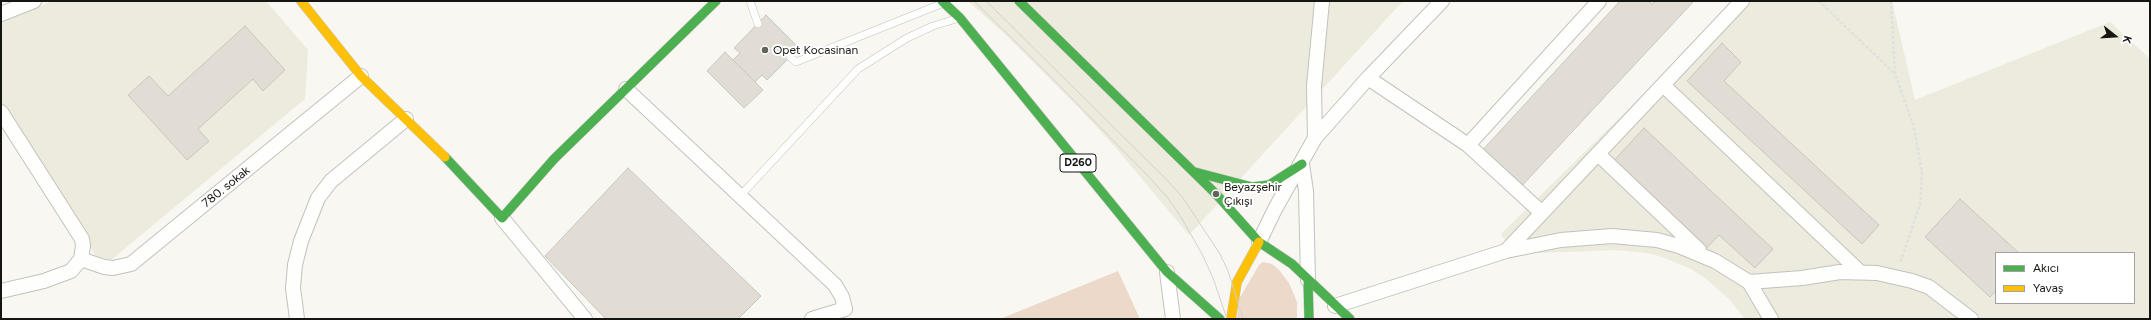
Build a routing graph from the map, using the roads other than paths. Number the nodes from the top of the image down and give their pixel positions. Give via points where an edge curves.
1 (34, 1) edge
2 (301, 1) edge
3 (716, 1) edge
4 (750, 1) edge
5 (1019, 1) edge
6 (1322, 1) edge
7 (1442, 1) edge
8 (1599, 1) edge
9 (1742, 1) edge
10 (943, 2) edge
11 (1, 14) edge
12 (960, 18) junction
13 (758, 24) dead end
14 (790, 57) dead end
15 (360, 76) junction
16 (1368, 78) junction
17 (1663, 85) junction
18 (626, 89) junction
19 (1, 112) edge
20 (406, 119) junction
21 (1315, 138) junction
22 (1468, 145) junction
23 (1598, 154) junction
24 (1302, 164) junction
25 (1194, 171) junction
26 (740, 196) junction
27 (1542, 213) junction
28 (502, 218) junction
29 (1259, 242) junction
30 (1506, 251) junction
31 (1704, 256) junction
32 (81, 259) junction
33 (1167, 272) junction
34 (1860, 272) junction
35 (1308, 280) junction
36 (1749, 282) junction
37 (1, 291) edge
38 (1335, 306) junction
39 (1205, 307) junction
40 (1174, 317) edge
41 (297, 319) edge
42 (585, 319) edge
43 (812, 319) edge
44 (1207, 319) edge
45 (1220, 319) edge
46 (1232, 319) edge
47 (1309, 319) edge
48 (1350, 319) edge
49 (1771, 319) edge
50 (1971, 319) edge

1 - 11 street
2 - 15 main road
3 - 18 main road
4 - 13 lane
5 - 25 main road
6 - 21 street via 1314,86
7 - 16 street
8 - 22 street
9 - 17 street
10 - 12 main road, D260
10 - 14 lane via 796,62
12 - 26 lane via 933,26 907,38 858,68
12 - 33 main road, D260
15 - 20 main road
15 - 32 street, 780. sokak via 131,264 104,267
16 - 21 street
16 - 22 street
17 - 23 street
17 - 34 street
18 - 26 street
18 - 28 main road via 554,159
19 - 32 street via 82,239
20 - 28 main road via 459,170
20 - 41 street via 335,177 318,198 301,241 295,265 293,288
21 - 24 street
22 - 27 street
23 - 27 street
23 - 31 street
24 - 25 main road via 1269,185 1252,187
24 - 29 street
24 - 35 street via 1306,191
25 - 29 main road
26 - 43 street via 835,285 845,309
27 - 30 street
28 - 42 street
29 - 35 main road via 1292,264
29 - 46 main road via 1237,282
30 - 31 street via 1561,240 1612,236 1657,240
30 - 38 street
31 - 36 street
32 - 37 street via 71,271 64,274
33 - 39 main road, D260
33 - 40 street
34 - 36 street
34 - 50 street via 1895,276 1928,287
35 - 38 main road
35 - 47 main road
36 - 49 street
38 - 48 main road
39 - 44 main road
39 - 45 main road, D260

